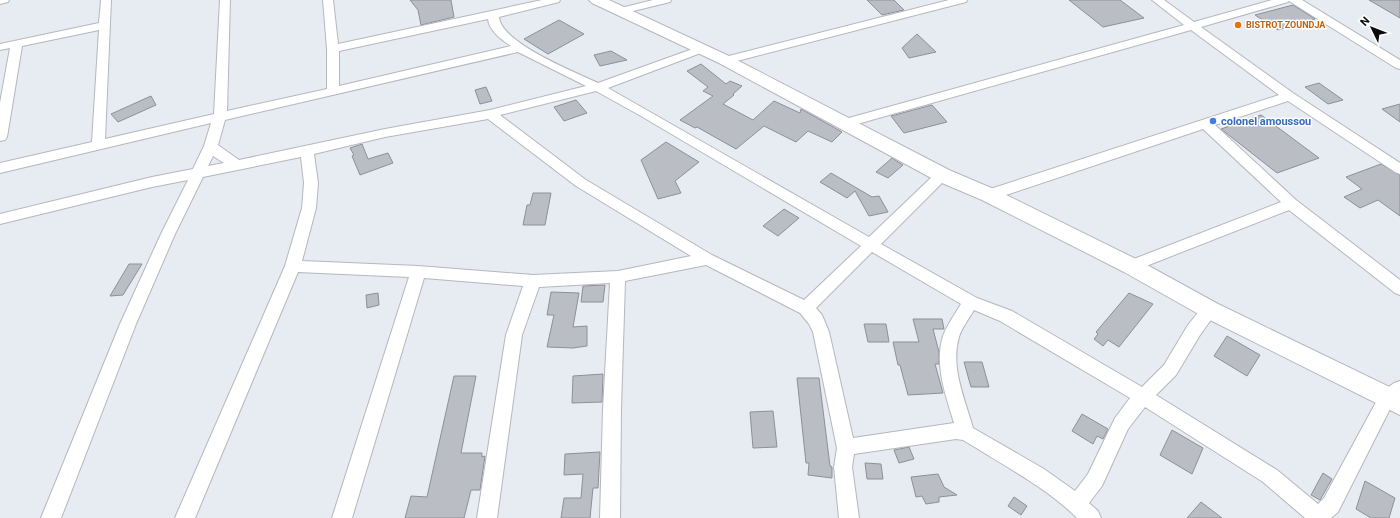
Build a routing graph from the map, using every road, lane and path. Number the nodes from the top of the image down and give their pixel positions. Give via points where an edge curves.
1 (4, 0) edge
2 (106, 0) edge
3 (225, 0) edge
4 (328, 0) edge
5 (555, 0) edge
6 (597, 0) edge
7 (666, 0) edge
8 (962, 0) edge
9 (1157, 0) edge
10 (1284, 0) edge
11 (1294, 0) edge
12 (0, 1) edge
13 (621, 11) junction
14 (493, 15) junction
15 (105, 25) junction
16 (1191, 25) junction
17 (17, 43) junction
18 (0, 47) edge
19 (519, 48) junction
20 (333, 49) junction
21 (702, 49) junction
22 (725, 60) junction
23 (1400, 65) edge
24 (598, 87) junction
25 (333, 90) junction
26 (1289, 96) junction
27 (490, 114) junction
28 (220, 116) junction
29 (843, 124) junction
30 (1206, 124) junction
31 (0, 137) edge
32 (98, 145) junction
33 (211, 146) junction
34 (307, 151) junction
35 (0, 161) edge
36 (15, 164) junction
37 (237, 166) junction
38 (0, 168) edge
39 (1400, 169) edge
40 (197, 173) junction
41 (942, 175) junction
42 (989, 195) junction
43 (1291, 204) junction
44 (0, 219) edge
45 (870, 244) junction
46 (707, 259) junction
47 (293, 266) junction
48 (1131, 266) junction
49 (418, 272) junction
50 (618, 276) junction
51 (533, 280) junction
52 (1400, 289) edge
53 (971, 302) junction
54 (806, 308) junction
55 (1210, 310) junction
56 (1142, 396) junction
57 (1396, 397) edge
58 (966, 433) junction
59 (846, 448) junction
60 (1077, 503) junction
61 (51, 518) edge
62 (185, 518) edge
63 (342, 518) edge
64 (487, 518) edge
65 (610, 518) edge
66 (849, 518) edge
67 (1091, 518) edge
68 (1318, 518) edge

1 - 12 street
2 - 15 street
3 - 28 street
4 - 20 street
5 - 14 street
6 - 13 street
7 - 13 street
8 - 22 street
9 - 16 street
10 - 16 street
11 - 23 street
13 - 21 street
14 - 19 street via 493,25
14 - 20 street
15 - 17 street
15 - 32 street
16 - 26 street
16 - 29 street
17 - 18 street
17 - 31 street
19 - 24 street
19 - 25 street
20 - 25 street
21 - 22 street
21 - 24 street
22 - 29 street
24 - 27 street
24 - 45 street
25 - 28 street
26 - 30 street
26 - 39 street
27 - 34 street via 385,133
27 - 46 street via 581,183
28 - 32 street
28 - 33 street
29 - 41 street
30 - 42 street
30 - 43 street
32 - 36 street
33 - 37 street
33 - 40 street
34 - 37 street
34 - 47 street via 311,183 309,208
35 - 36 street
36 - 38 street
37 - 40 street
40 - 44 street
40 - 61 street via 128,324
41 - 42 street
41 - 45 street
42 - 48 street
43 - 48 street
43 - 52 street
45 - 53 street
45 - 54 street
46 - 50 street
46 - 54 street
47 - 49 street
47 - 62 street
48 - 55 street
49 - 51 street
49 - 63 street
50 - 51 street
50 - 65 street
51 - 64 street via 514,335
53 - 56 street via 1006,316
53 - 58 street via 951,336 948,354 950,376
54 - 59 street via 816,320 821,332
55 - 56 street via 1194,330 1170,370
55 - 57 street
56 - 60 street via 1121,424 1095,480
56 - 68 street via 1270,476
57 - 68 street via 1331,505
58 - 59 street via 956,431
58 - 60 street
59 - 66 street via 843,467
60 - 67 street

